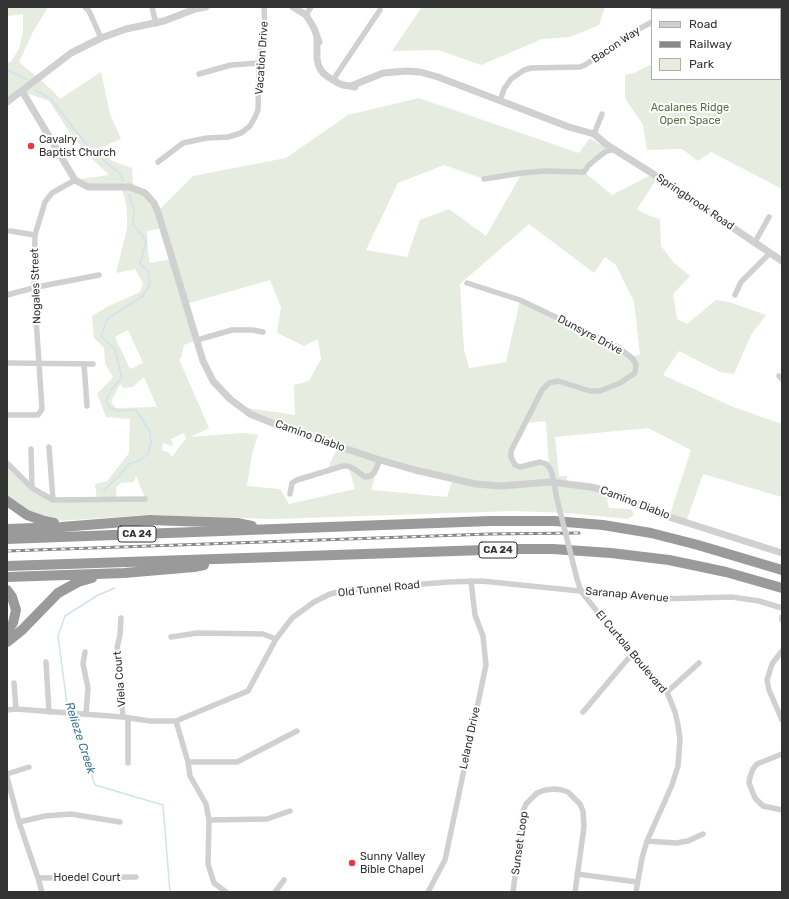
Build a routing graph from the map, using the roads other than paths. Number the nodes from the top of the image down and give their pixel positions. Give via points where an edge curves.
1 (85, 7) edge
2 (152, 7) edge
3 (206, 7) edge
4 (264, 7) edge
5 (293, 7) edge
6 (312, 7) edge
7 (196, 8) edge
8 (380, 10) dead end
9 (306, 15) junction
10 (651, 23) edge
11 (156, 24) junction
12 (101, 38) junction
13 (259, 64) junction
14 (199, 74) dead end
15 (332, 79) junction
16 (22, 91) junction
17 (500, 101) junction
18 (7, 102) edge
19 (602, 114) dead end
20 (569, 127) junction
21 (594, 134) junction
22 (607, 145) junction
23 (614, 149) junction
24 (158, 162) dead end
25 (484, 179) dead end
26 (75, 180) junction
27 (769, 216) dead end
28 (10, 231) dead end
29 (35, 236) junction
30 (755, 242) junction
31 (770, 253) junction
32 (782, 261) edge
33 (99, 275) dead end
34 (467, 283) dead end
35 (34, 288) junction
36 (7, 295) edge
37 (735, 295) dead end
38 (262, 332) dead end
39 (197, 340) junction
40 (7, 363) edge
41 (40, 363) junction
42 (84, 364) junction
43 (93, 364) dead end
44 (87, 406) dead end
45 (7, 415) edge
46 (49, 447) dead end
47 (31, 449) dead end
48 (380, 460) junction
49 (7, 463) edge
50 (553, 483) junction
51 (32, 488) junction
52 (290, 494) dead end
53 (145, 499) dead end
54 (53, 500) junction
55 (7, 501) edge
56 (84, 524) junction
57 (7, 529) edge
58 (268, 530) junction
59 (7, 539) edge
60 (782, 553) edge
61 (230, 559) junction
62 (754, 562) junction
63 (782, 564) edge
64 (7, 566) edge
65 (782, 570) edge
66 (124, 573) junction
67 (7, 577) edge
68 (470, 581) junction
69 (782, 589) edge
70 (7, 590) edge
71 (581, 591) junction
72 (782, 608) edge
73 (782, 617) edge
74 (121, 618) dead end
75 (782, 620) edge
76 (7, 631) edge
77 (171, 637) dead end
78 (276, 639) junction
79 (7, 642) edge
80 (782, 651) edge
81 (85, 652) dead end
82 (632, 654) junction
83 (46, 662) dead end
84 (699, 663) dead end
85 (14, 683) dead end
86 (667, 692) junction
87 (16, 709) junction
88 (7, 710) edge
89 (49, 712) junction
90 (583, 712) dead end
91 (86, 714) junction
92 (126, 718) junction
93 (782, 720) edge
94 (176, 721) junction
95 (297, 732) dead end
96 (782, 754) edge
97 (188, 762) junction
98 (128, 763) dead end
99 (29, 767) dead end
100 (7, 774) edge
101 (7, 777) edge
102 (782, 810) edge
103 (290, 811) dead end
104 (210, 820) junction
105 (19, 822) junction
106 (120, 822) dead end
107 (703, 834) dead end
108 (647, 841) junction
109 (577, 874) junction
110 (136, 877) dead end
111 (38, 878) junction
112 (284, 880) dead end
113 (637, 882) junction
114 (42, 892) edge
115 (226, 892) edge
116 (275, 892) edge
117 (428, 892) edge
118 (513, 892) edge
119 (575, 892) edge
120 (636, 892) edge

1 - 12 street
2 - 11 street
3 - 7 street
4 - 13 street, Vacation Drive via 265,28
5 - 9 street
6 - 9 street
7 - 11 street
8 - 15 street
9 - 15 street via 317,37 316,53 319,67
10 - 17 street, Bacon Way via 580,67 524,70 511,79
11 - 12 street via 126,29
12 - 16 street via 71,53
13 - 14 street via 230,65
13 - 24 street, Vacation Drive via 258,110 250,126 241,133 228,137 183,143
15 - 17 street, Springbrook Road via 351,86 376,75 420,72
16 - 18 street
16 - 26 street
17 - 20 street, Springbrook Road
19 - 21 street
20 - 21 street, Springbrook Road
20 - 22 street, Springbrook Road
21 - 22 street, Springbrook Road
22 - 23 street, Springbrook Road
23 - 25 street via 605,152 584,172 544,171
23 - 30 street, Springbrook Road
26 - 29 street, Nogales Street via 52,193 45,202
26 - 39 street, Camino Diablo via 88,187 130,187 145,193 154,203
27 - 30 street
28 - 29 street
29 - 35 street, Nogales Street
30 - 31 street, Springbrook Road
31 - 32 street, Springbrook Road
31 - 37 street via 741,282
33 - 35 street
34 - 50 street, Dunsyre Drive via 526,303 618,347 633,359 636,365 636,373 600,391 590,391 558,381 549,383 542,390 511,451 511,457 515,465 520,467 540,462 546,464 550,467
35 - 36 street
35 - 41 street, Nogales Street
38 - 39 street via 232,330
39 - 48 street, Camino Diablo via 203,361 213,381 230,399 250,414 292,431
40 - 41 street
41 - 42 street
41 - 45 street, Nogales Street via 42,409 38,415
42 - 43 street
42 - 44 street
46 - 54 street
47 - 51 street
48 - 50 street, Camino Diablo via 476,484 508,486
48 - 52 street via 374,474 370,476 365,477 354,468 343,466 297,480 292,483
49 - 51 street
50 - 60 street, Camino Diablo via 610,492 669,517
50 - 71 street, El Curtola Boulevard, bridge
51 - 54 street
53 - 54 street
55 - 56 highway via 39,520
56 - 57 highway
56 - 58 highway via 160,520 237,523
58 - 59 highway, CA 24
58 - 62 highway, CA 24 via 495,521 574,522 656,534
61 - 64 highway, CA 24
61 - 66 highway via 194,567
61 - 69 highway, CA 24 via 514,549 566,550 669,560 726,572
62 - 63 highway
62 - 65 highway, CA 24
66 - 67 highway
66 - 79 highway via 87,579 68,587 50,600
68 - 71 street, Saranap Avenue
68 - 78 street, Old Tunnel Road via 338,592 299,612
68 - 117 street, Leland Drive via 475,615 483,636 486,665 445,860
70 - 76 highway via 16,610 13,623
71 - 72 street, Saranap Avenue via 659,599 732,598 759,601
71 - 82 street, El Curtola Boulevard
73 - 75 street
74 - 92 street, Viela Court via 117,648
77 - 78 street via 197,633 263,634
78 - 94 street, Old Tunnel Road via 248,691
80 - 93 street via 772,664 767,680
81 - 91 street via 83,664 88,688
82 - 86 street, El Curtola Boulevard
82 - 90 street
83 - 89 street
84 - 86 street
85 - 87 street
86 - 108 street, El Curtola Boulevard via 678,725 678,761 672,785
87 - 88 street, Old Tunnel Road
87 - 89 street, Old Tunnel Road
89 - 91 street, Old Tunnel Road
91 - 92 street, Old Tunnel Road
92 - 94 street, Old Tunnel Road
92 - 98 street, Viela Court
94 - 97 street
95 - 97 street via 237,762
96 - 102 street via 757,764 749,783 755,798 763,806
97 - 104 street via 190,776 206,804
99 - 100 street
101 - 105 street
103 - 104 street via 267,819
104 - 115 street via 208,864 214,883
105 - 106 street via 71,814
105 - 111 street
107 - 108 street via 676,843
108 - 113 street, El Curtola Boulevard
109 - 113 street
109 - 118 street, Sunset Loop via 584,827 583,811 568,792 545,790 532,798 523,811
109 - 119 street, Sunset Loop
110 - 111 street, Hoedel Court
111 - 114 street
112 - 116 street
113 - 120 street, El Curtola Boulevard

